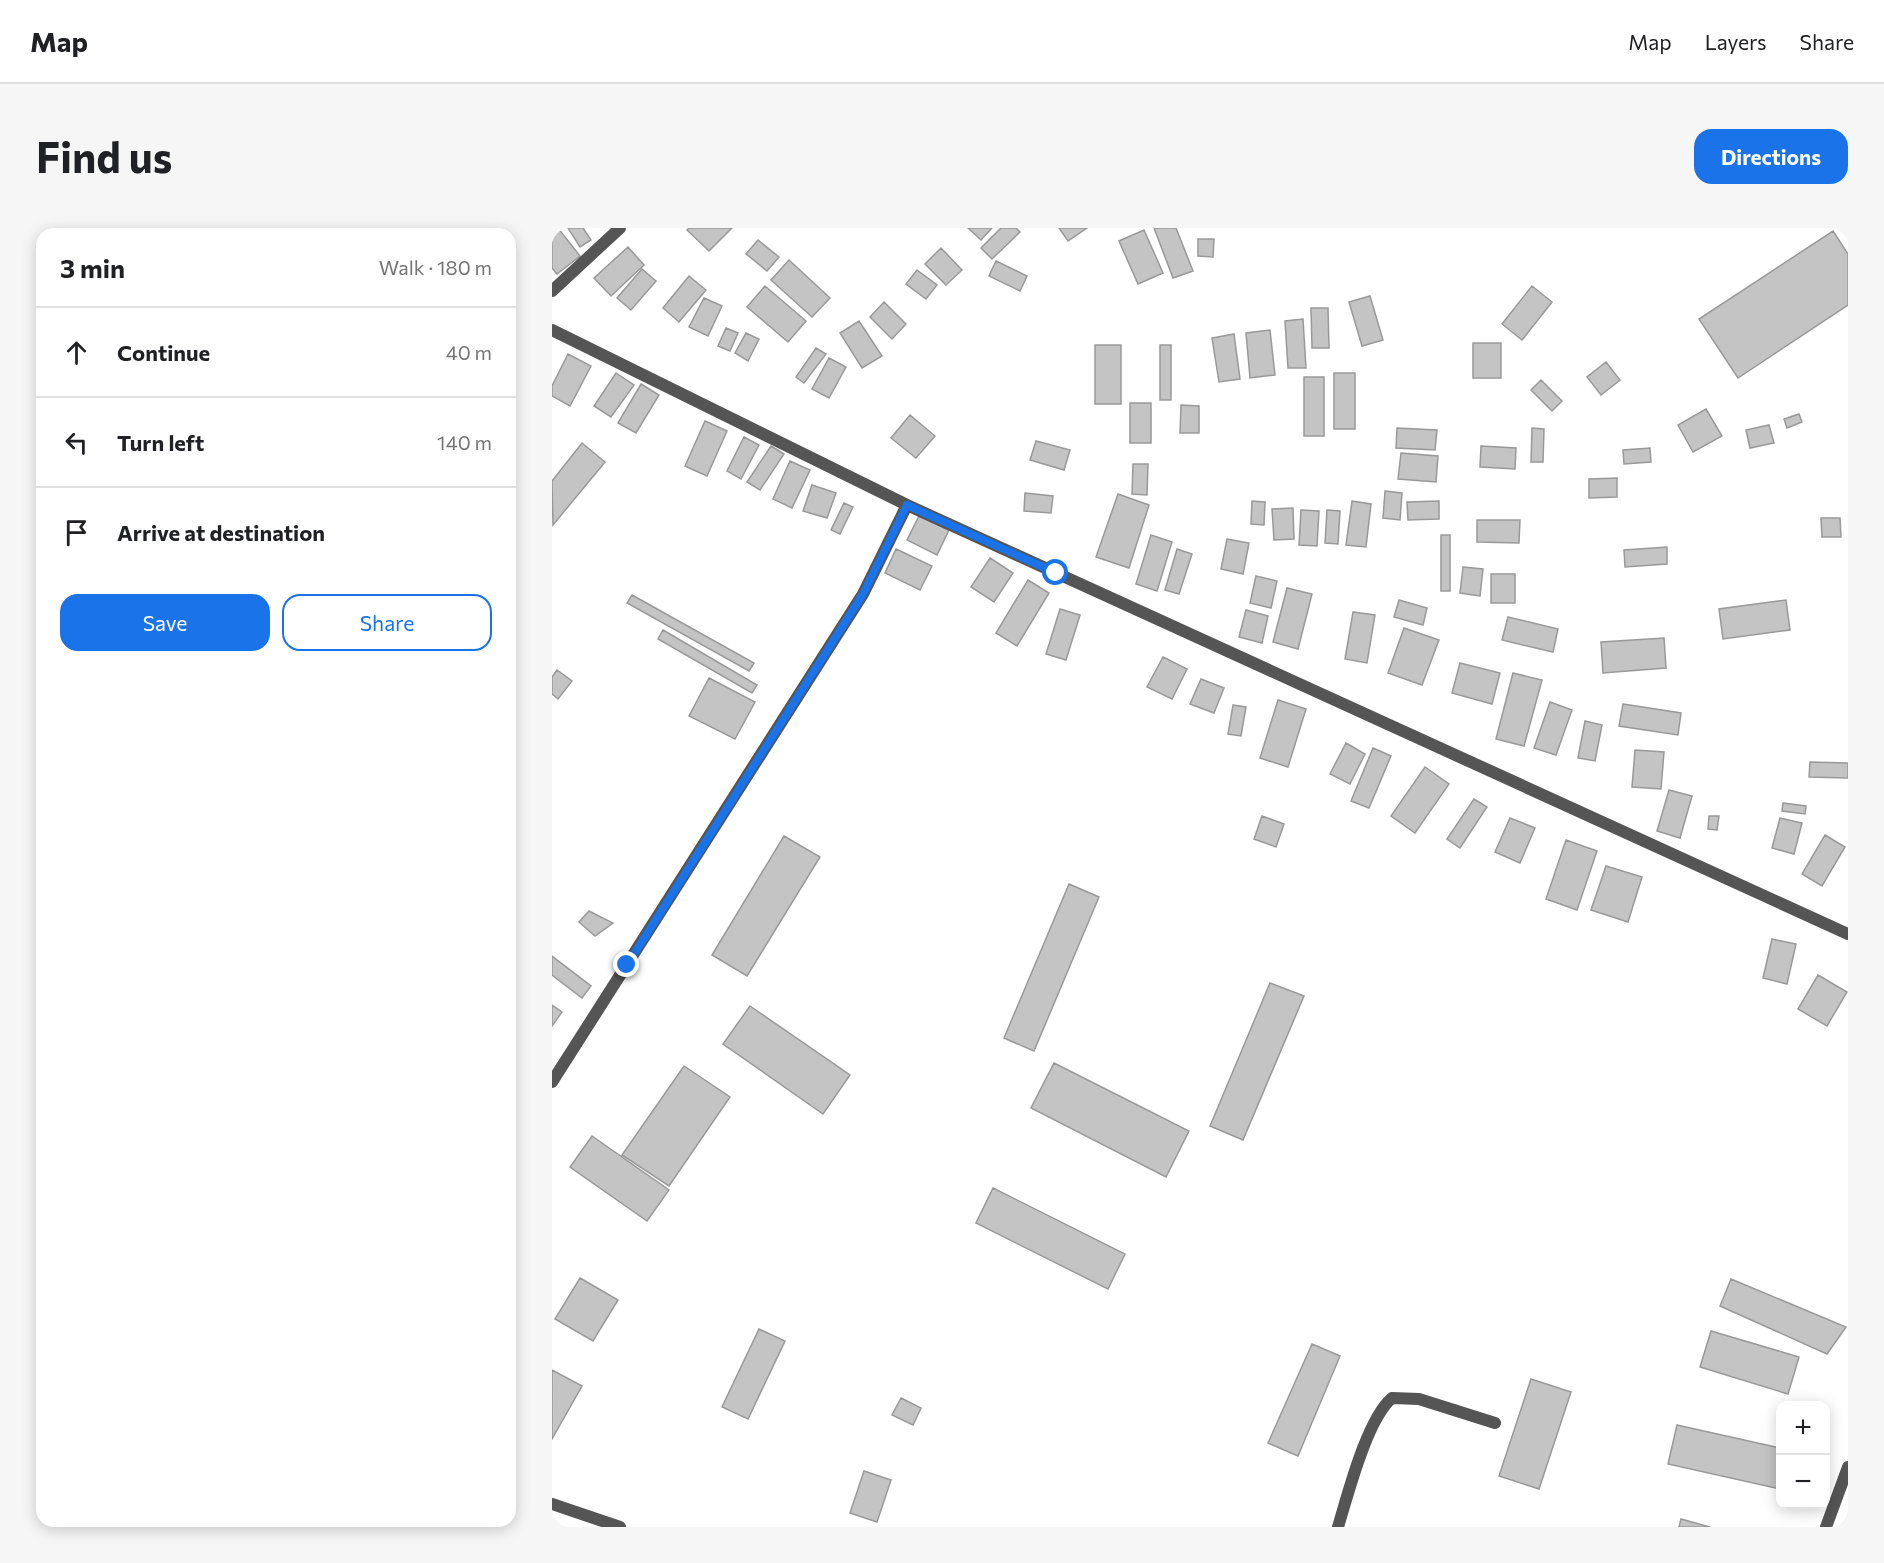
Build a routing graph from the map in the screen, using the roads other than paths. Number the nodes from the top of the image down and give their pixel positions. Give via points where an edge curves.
1 (620, 228) edge
2 (552, 291) edge
3 (552, 330) edge
4 (907, 505) junction
5 (1848, 934) edge
6 (552, 1082) edge
7 (1495, 1423) dead end
8 (1848, 1467) edge
9 (552, 1504) edge
10 (620, 1527) edge
11 (1338, 1527) edge
12 (1826, 1527) edge

1 - 2 street
3 - 4 street
4 - 5 street
4 - 6 street via 863,594
7 - 11 street via 1419,1399 1392,1398 1375,1423
8 - 12 street
9 - 10 street

